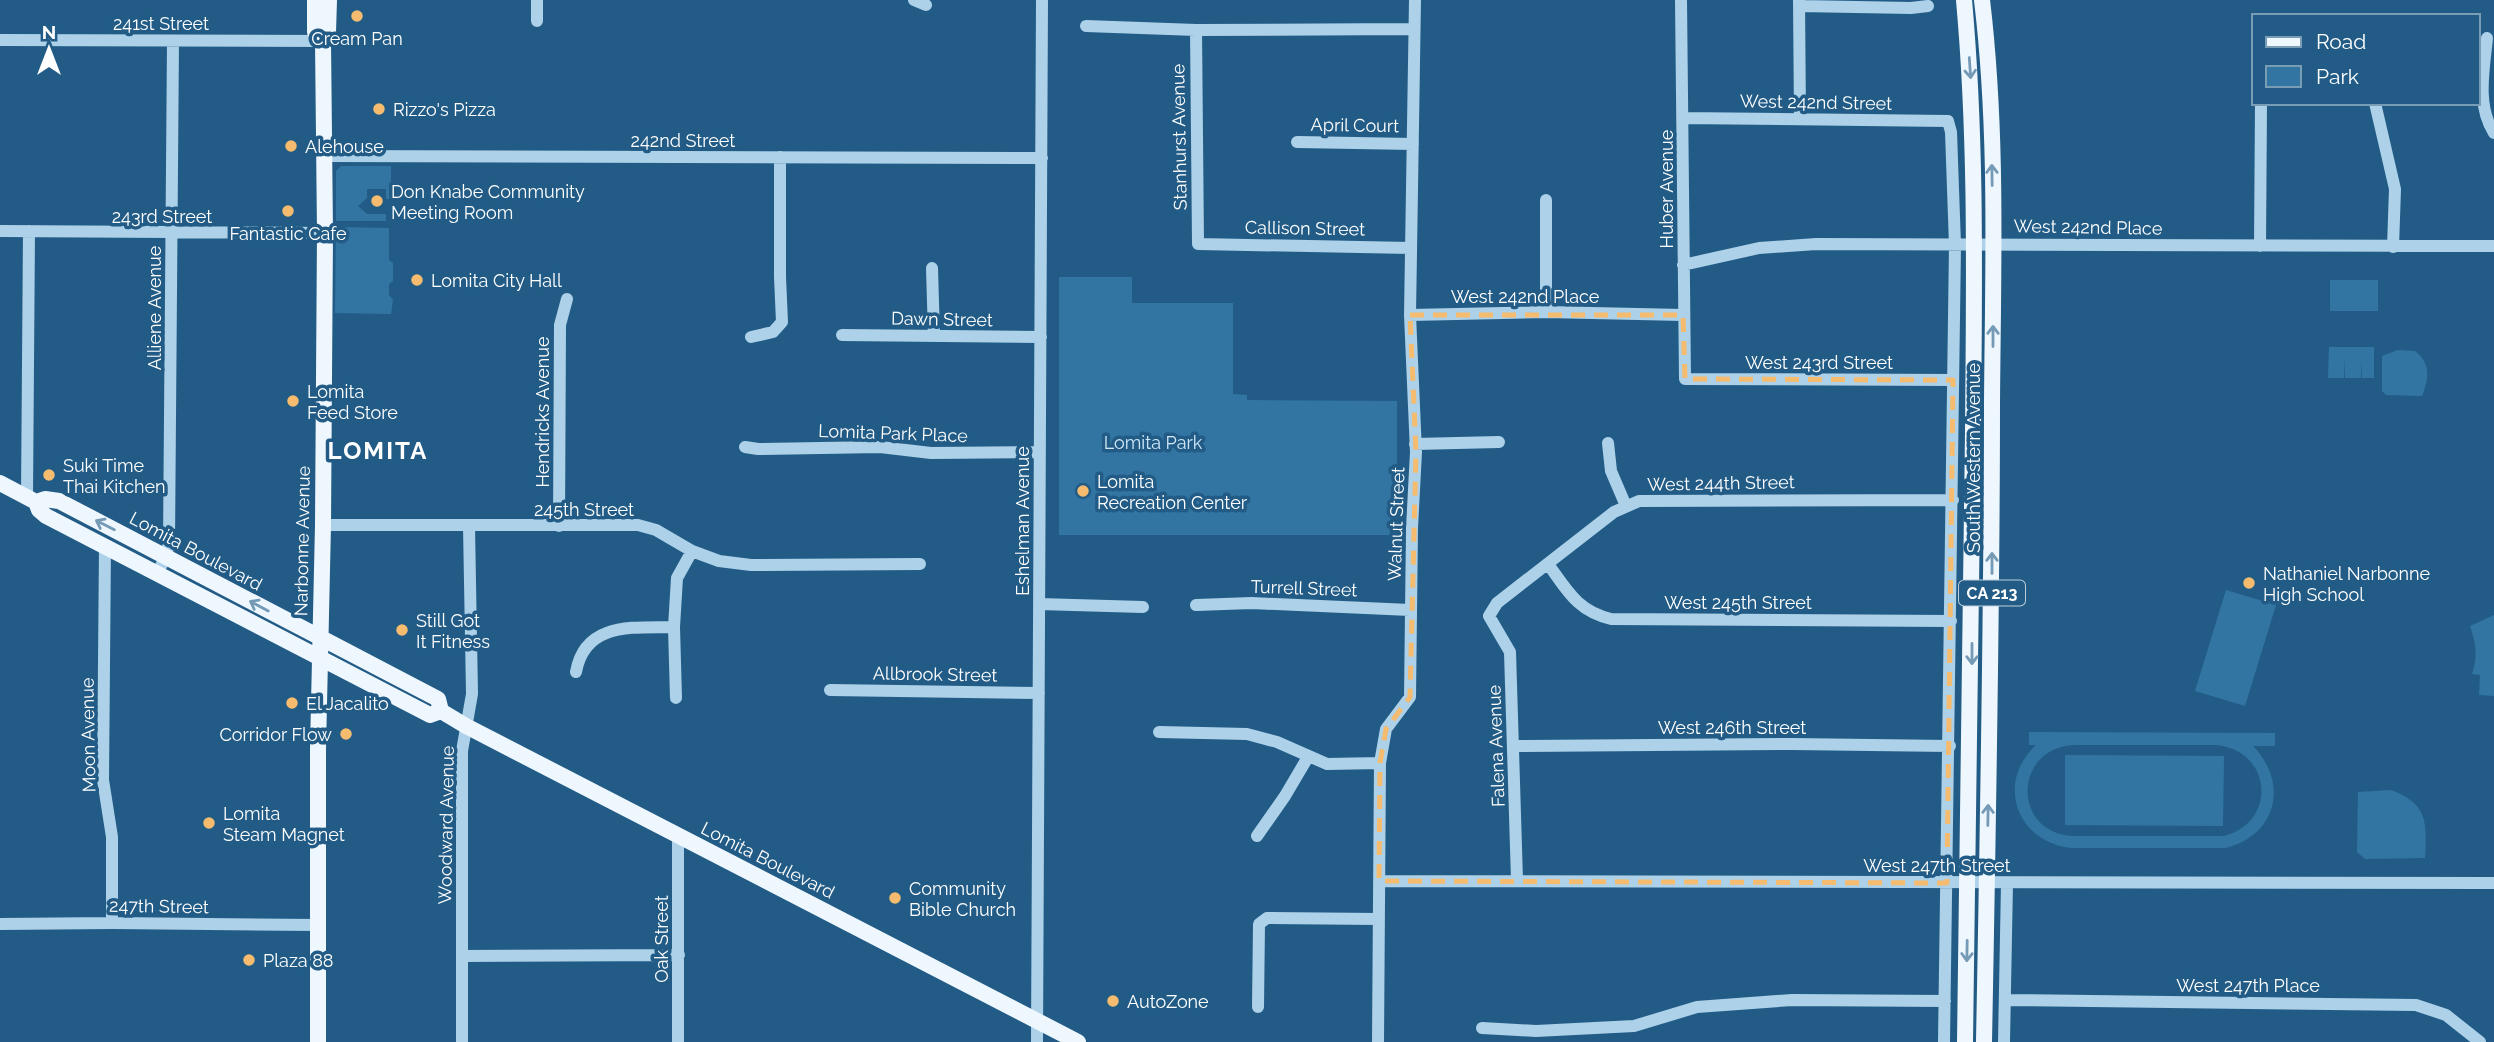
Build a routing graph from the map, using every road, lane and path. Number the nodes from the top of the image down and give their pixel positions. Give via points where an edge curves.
1 (315, 0) edge
2 (329, 0) edge
3 (537, 0) edge
4 (1042, 0) edge
5 (1415, 0) edge
6 (1681, 0) edge
7 (1964, 0) edge
8 (1982, 0) edge
9 (1800, 3) edge
10 (1928, 6) dead end
11 (537, 21) dead end
12 (1086, 26) dead end
13 (1414, 29) junction
14 (1196, 30) junction
15 (2487, 38) dead end
16 (0, 40) edge
17 (173, 41) junction
18 (323, 41) junction
19 (2261, 105) edge
20 (2375, 105) edge
21 (1683, 118) junction
22 (1800, 118) junction
23 (1948, 121) joint
24 (2494, 133) edge
25 (1297, 142) dead end
26 (1413, 144) junction
27 (325, 156) junction
28 (780, 157) junction
29 (1042, 158) junction
30 (1546, 200) dead end
31 (29, 231) junction
32 (0, 232) edge
33 (325, 233) junction
34 (172, 234) junction
35 (1974, 243) junction
36 (1994, 243) junction
37 (1198, 244) joint
38 (1955, 245) junction
39 (2260, 246) junction
40 (2494, 246) edge
41 (1411, 247) junction
42 (2393, 247) junction
43 (1684, 265) junction
44 (932, 268) dead end
45 (567, 299) dead end
46 (1546, 312) junction
47 (1410, 315) junction
48 (1683, 315) junction
49 (842, 335) dead end
50 (934, 336) junction
51 (751, 337) dead end
52 (1041, 337) junction
53 (1685, 379) joint
54 (1953, 380) junction
55 (1499, 442) dead end
56 (1608, 443) dead end
57 (1415, 444) junction
58 (745, 447) dead end
59 (1040, 452) junction
60 (0, 483) edge
61 (31, 499) junction
62 (1952, 500) junction
63 (1626, 506) junction
64 (323, 525) junction
65 (469, 526) junction
66 (559, 526) junction
67 (105, 546) junction
68 (692, 551) junction
69 (166, 557) junction
70 (920, 564) dead end
71 (1548, 564) junction
72 (157, 573) junction
73 (1040, 604) junction
74 (1196, 606) dead end
75 (1143, 607) dead end
76 (1410, 610) junction
77 (1489, 616) joint
78 (1951, 621) junction
79 (674, 627) junction
80 (319, 637) junction
81 (319, 658) junction
82 (576, 671) dead end
83 (830, 690) dead end
84 (1039, 693) junction
85 (676, 698) dead end
86 (441, 711) junction
87 (466, 726) junction
88 (1159, 732) dead end
89 (1514, 746) junction
90 (1950, 746) junction
91 (1308, 757) junction
92 (1380, 763) junction
93 (678, 835) junction
94 (1257, 836) dead end
95 (1517, 880) junction
96 (1379, 881) junction
97 (1947, 883) junction
98 (1968, 883) junction
99 (1987, 883) junction
100 (2007, 883) junction
101 (2494, 883) edge
102 (1379, 919) junction
103 (112, 923) junction
104 (0, 924) edge
105 (318, 925) junction
106 (679, 955) junction
107 (462, 956) junction
108 (2005, 1000) junction
109 (1945, 1001) junction
110 (1258, 1007) dead end
111 (1037, 1022) junction
112 (1482, 1028) dead end
113 (318, 1042) edge
114 (462, 1042) edge
115 (678, 1042) edge
116 (1037, 1042) edge
117 (1078, 1042) edge
118 (1378, 1042) edge
119 (1944, 1042) edge
120 (1965, 1042) edge
121 (1984, 1042) edge
122 (2004, 1042) edge
123 (2480, 1042) edge

1 - 18 main road, Narbonne Avenue via 315,32
2 - 18 main road, Narbonne Avenue via 328,32
3 - 11 street
4 - 29 street, Eshelman Avenue
5 - 13 street, Walnut Street
6 - 21 street, Huber Avenue
7 -> 35 main road, South Western Avenue / CA 213 via 1973,115
36 -> 8 main road, South Western Avenue / CA 213
9 - 10 street
9 - 22 street
12 - 14 street
13 - 14 street
13 - 26 street, Walnut Street
14 - 37 street, Stanhurst Avenue
15 - 24 street via 2483,107
16 - 17 street, 241st Street
17 - 18 street, 241st Street
17 - 34 street, Alliene Avenue
18 - 27 main road, Narbonne Avenue
19 - 39 street
20 - 42 street via 2395,189
21 - 22 street, West 242nd Street
21 - 43 street, Huber Avenue
22 - 23 street, West 242nd Street
23 - 38 street, South Western Avenue
25 - 26 street, April Court
26 - 41 street, Walnut Street
27 - 28 street, 242nd Street
27 - 33 main road, Narbonne Avenue
28 - 29 street, 242nd Street
28 - 51 street via 782,322 773,332
29 - 52 street, Eshelman Avenue
30 - 46 street
31 - 32 street, 243rd Street
31 - 34 street, 243rd Street
31 - 61 street
33 - 34 street, 243rd Street
33 - 64 main road, Narbonne Avenue
34 - 69 street, Alliene Avenue
35 - 36 street, West 242nd Place
35 - 38 street, West 242nd Place
35 -> 98 main road, South Western Avenue / CA 213
36 - 39 street, West 242nd Place
99 -> 36 main road, South Western Avenue / CA 213
37 - 41 street, Callison Street
38 - 43 street, West 242nd Place via 1759,248
38 - 54 street, South Western Avenue
39 - 42 street, West 242nd Place
40 - 42 street, West 242nd Place
41 - 47 street, Walnut Street
43 - 48 street, Huber Avenue
44 - 50 street
45 - 66 street, Hendricks Avenue via 560,325
46 - 47 street, West 242nd Place
46 - 48 street, West 242nd Place
47 - 57 street, Walnut Street
48 - 53 street, Huber Avenue
49 - 50 street, Dawn Street
50 - 52 street, Dawn Street
52 - 59 street, Eshelman Avenue
53 - 54 street, West 243rd Street
54 - 62 street, South Western Avenue
55 - 57 street
56 - 63 street via 1611,471
57 - 76 street, Walnut Street
58 - 59 street, Lomita Park Place
59 - 73 street, Eshelman Avenue
60 - 61 main road, Lomita Boulevard
61 - 67 main road, Lomita Boulevard via 41,513
69 -> 61 main road, Lomita Boulevard via 59,501
62 - 63 street, West 244th Street via 1654,499
62 - 78 street, South Western Avenue
63 - 71 street, West 244th Street
64 - 65 street, 245th Street
64 - 80 main road, Narbonne Avenue
65 - 66 street, 245th Street
65 - 87 street, Woodward Avenue via 472,694
66 - 68 street, 245th Street via 638,525
67 - 72 main road, Lomita Boulevard
67 - 103 street, Moon Avenue via 103,780 112,837
68 - 70 street, 245th Street via 751,565
68 - 79 street via 677,578
69 - 72 street, Alliene Avenue
80 -> 69 main road, Lomita Boulevard
71 - 77 street, West 244th Street via 1497,603
71 - 78 street, West 245th Street via 1577,604 1611,619
72 - 81 main road, Lomita Boulevard
73 - 75 street
73 - 84 street, Eshelman Avenue
74 - 76 street, Turrell Street via 1252,603
76 - 92 street, Walnut Street via 1410,697 1386,729
77 - 89 street, Falena Avenue via 1510,652
78 - 90 street, South Western Avenue
79 - 82 street via 607,632 587,646
79 - 85 street
80 - 81 main road, Narbonne Avenue
80 - 86 main road, Lomita Boulevard via 438,699
81 - 86 main road, Lomita Boulevard via 430,715
81 - 105 main road, Narbonne Avenue
83 - 84 street, Allbrook Street
84 - 111 street, Eshelman Avenue
86 - 87 main road, Lomita Boulevard
87 - 93 main road, Lomita Boulevard
87 - 107 street, Woodward Avenue via 462,751
88 - 91 street via 1247,734
89 - 90 street, West 246th Street
89 - 95 street, Falena Avenue
90 - 97 street, South Western Avenue
91 - 92 street via 1328,764
91 - 94 street
92 - 96 street, Walnut Street
93 - 106 street, Oak Street
93 - 111 main road, Lomita Boulevard
95 - 96 street, West 247th Street
95 - 97 street, West 247th Street
96 - 102 street, Walnut Street
97 - 98 street, West 247th Street
97 - 109 street, South Western Avenue
98 - 99 street, West 247th Street
98 -> 120 main road, South Western Avenue / CA 213
99 - 100 street, West 247th Street
99 - 121 main road, South Western Avenue / CA 213
100 - 101 street, West 247th Street
100 - 108 street
102 - 110 street via 1267,918 1259,925
102 - 118 street, Walnut Street
103 - 104 street, 247th Street
103 - 105 street, 247th Street
105 - 113 main road, Narbonne Avenue
106 - 107 street
106 - 115 street, Oak Street
107 - 114 street, Woodward Avenue
108 - 122 street
108 - 123 street, West 247th Place via 2416,1005 2446,1015
109 - 112 street via 1792,1000 1697,1007 1634,1026 1536,1031
109 - 119 street, South Western Avenue
111 - 116 street, Eshelman Avenue
111 - 117 main road, Lomita Boulevard

